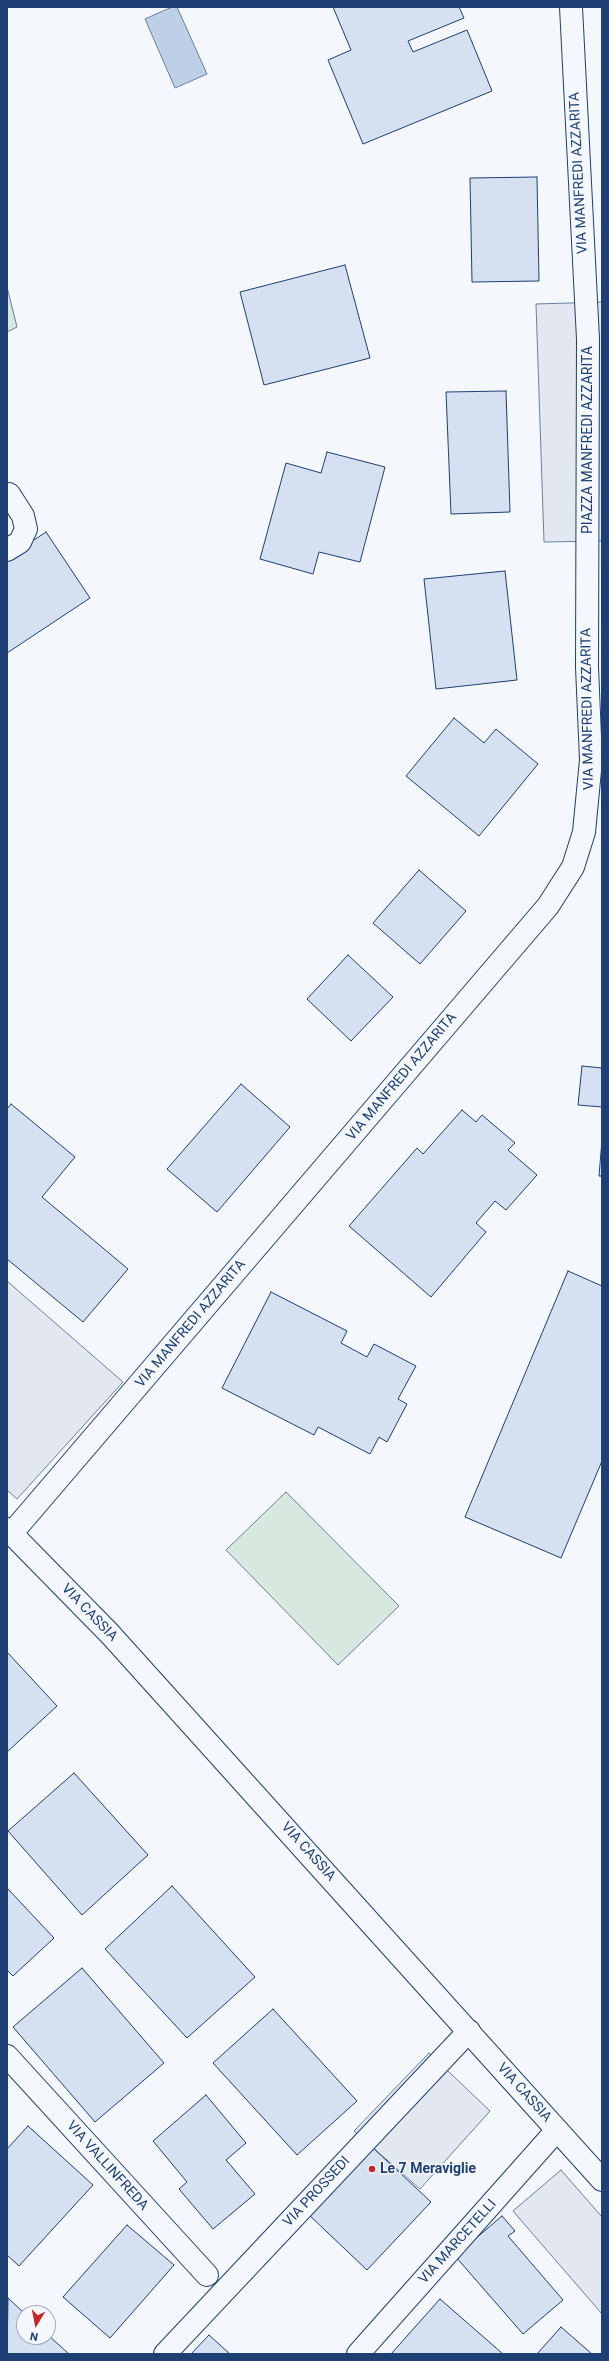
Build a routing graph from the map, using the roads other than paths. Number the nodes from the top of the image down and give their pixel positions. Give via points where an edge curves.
1 (571, 7) edge
2 (595, 338) edge
3 (8, 489) edge
4 (589, 541) joint
5 (7, 550) edge
6 (9, 1532) edge
7 (469, 2031) junction
8 (7, 2056) edge
9 (557, 2130) junction
10 (602, 2180) edge
11 (207, 2275) dead end
12 (165, 2354) edge
13 (358, 2354) edge

1 - 2 street, VIA MANFREDI AZZARITA
2 - 4 street, PIAZZA MANFREDI AZZARITA
3 - 5 street via 23,516 26,529 20,542
4 - 6 street, VIA MANFREDI AZZARITA via 587,668 590,784 584,832 574,867 548,906
6 - 7 street, VIA CASSIA via 110,1634
7 - 9 street, VIA CASSIA
7 - 12 street, VIA PROSSEDI
8 - 11 street, VIA VALLINFREDA
9 - 10 street, VIA CASSIA
9 - 13 street, VIA MARCETELLI

